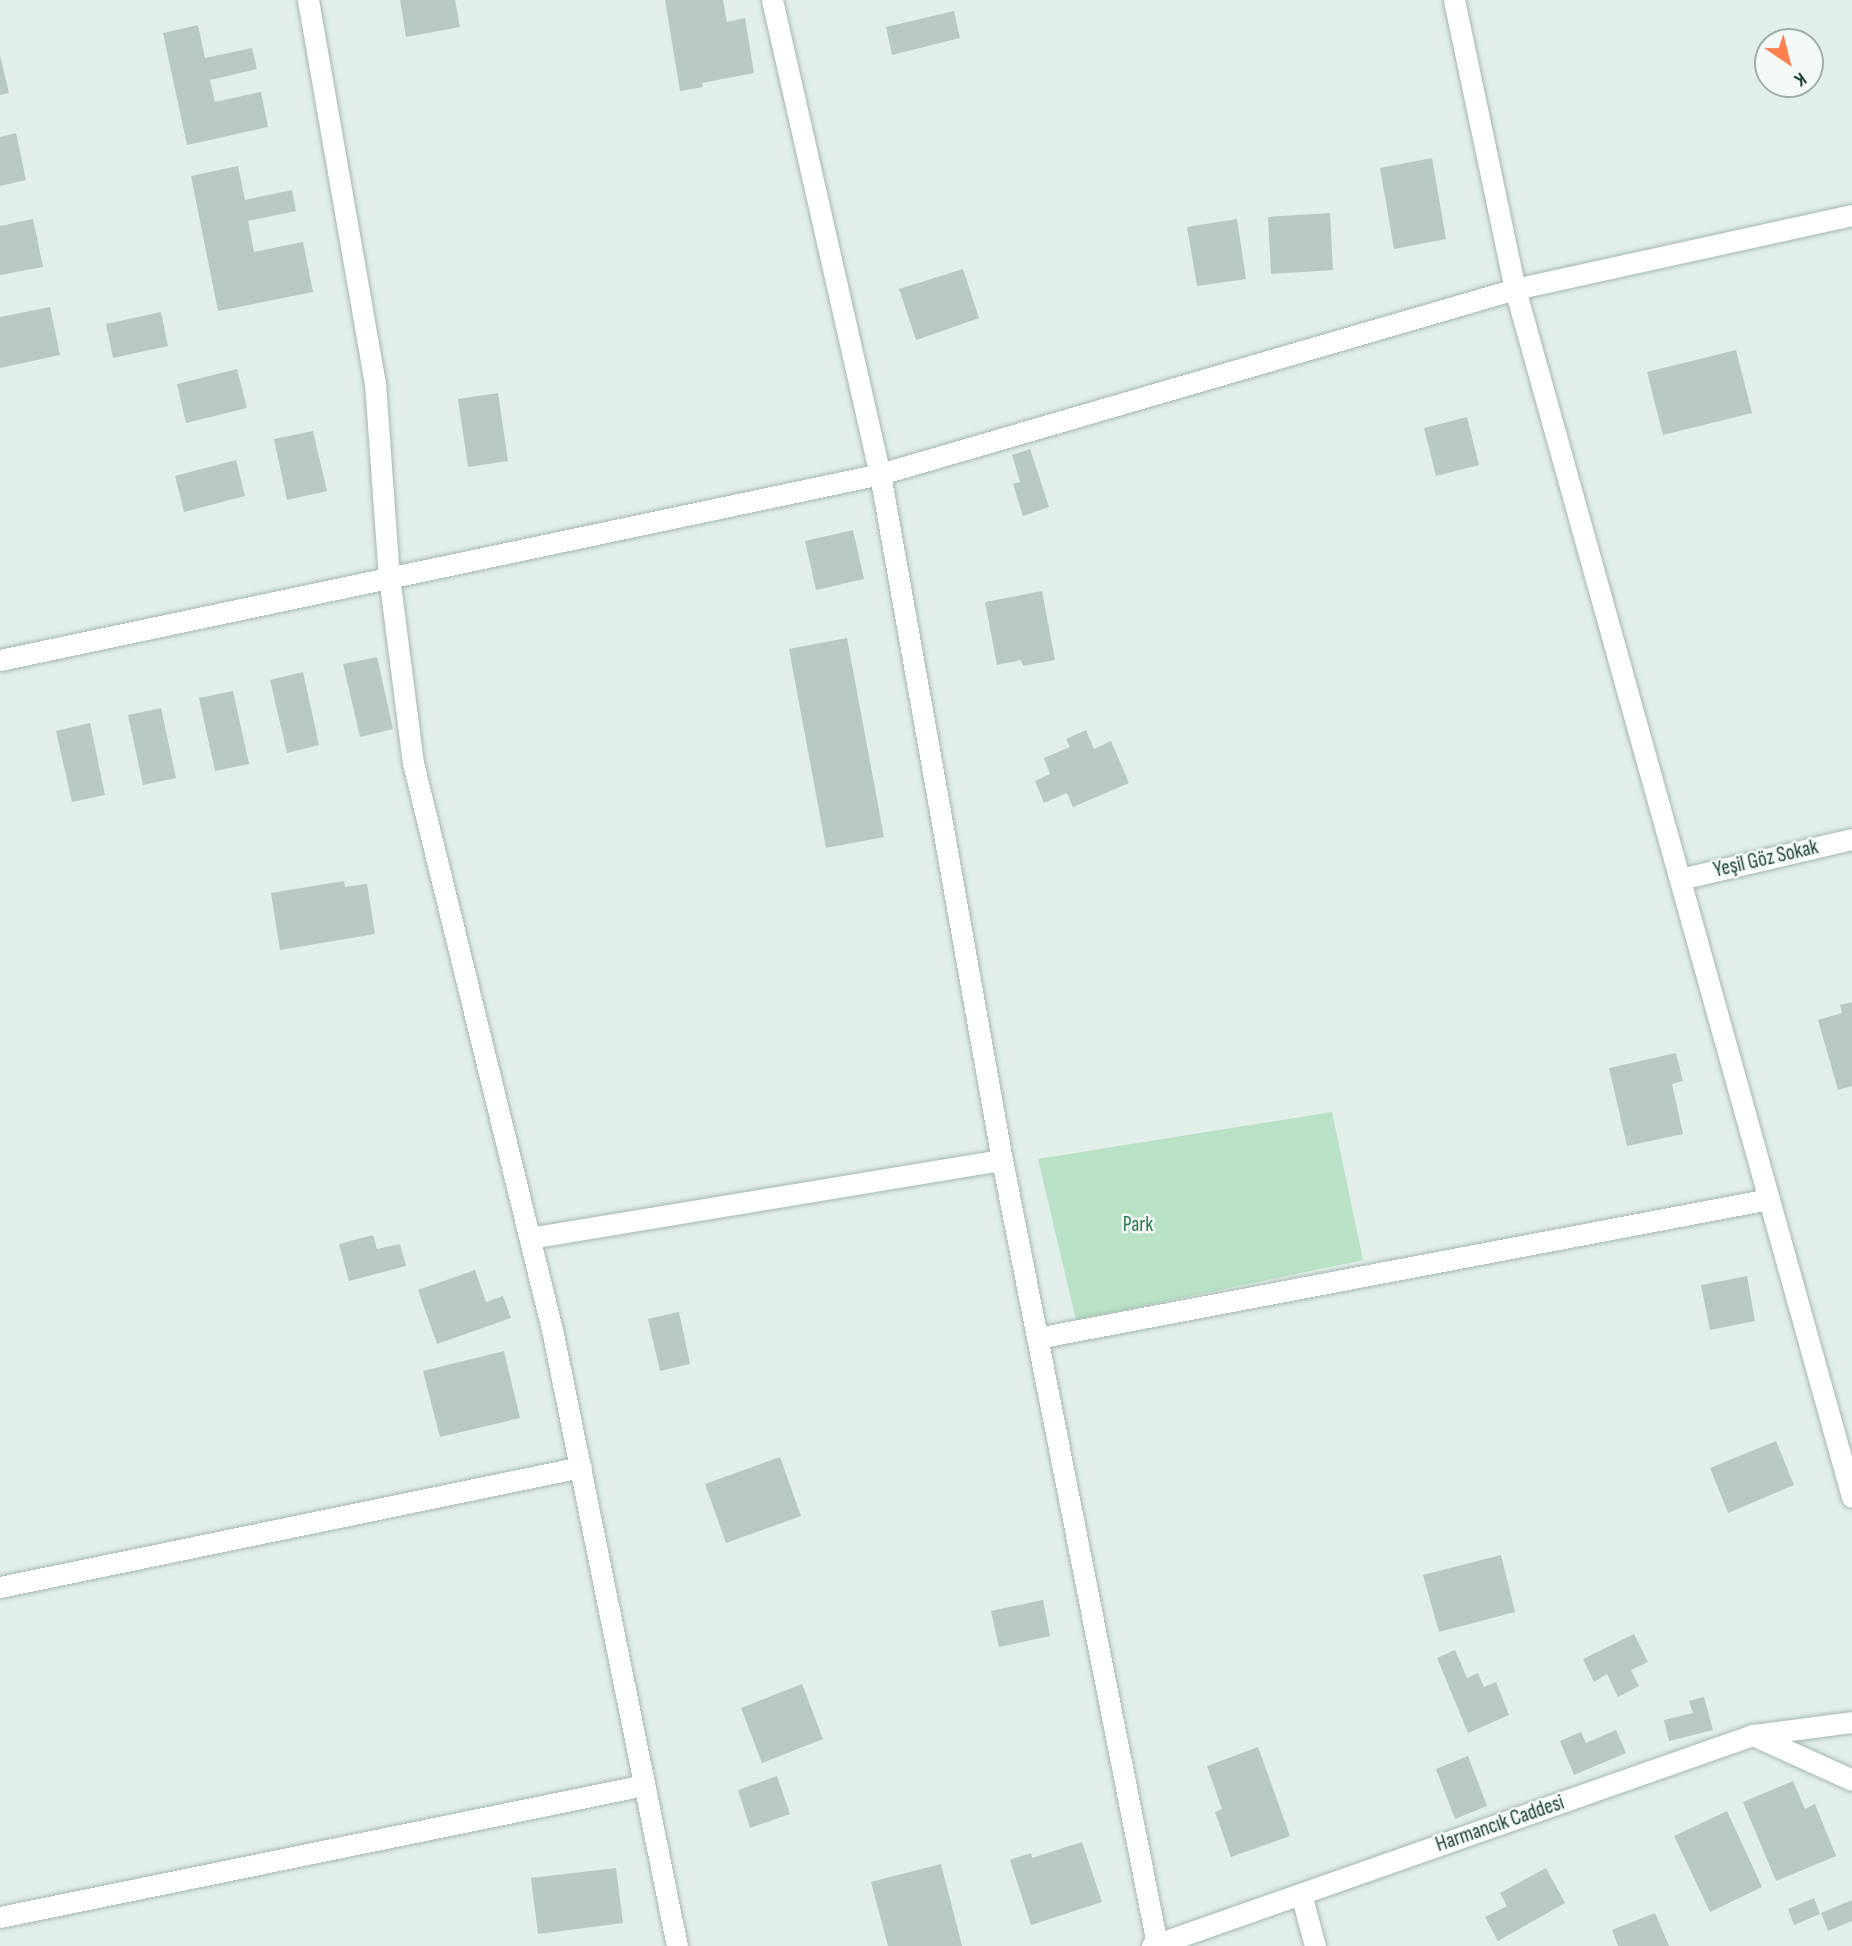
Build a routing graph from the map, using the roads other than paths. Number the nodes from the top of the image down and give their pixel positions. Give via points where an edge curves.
1 (308, 0) edge
2 (772, 0) edge
3 (1454, 0) edge
4 (1852, 215) edge
5 (1515, 289) junction
6 (880, 474) junction
7 (389, 576) junction
8 (0, 660) edge
9 (1852, 839) edge
10 (1680, 879) junction
11 (1002, 1160) junction
12 (1769, 1199) junction
13 (530, 1238) junction
14 (1037, 1338) junction
15 (1843, 1426) edge
16 (581, 1467) junction
17 (1852, 1497) edge
18 (0, 1587) edge
19 (1852, 1722) edge
20 (1753, 1735) junction
21 (1852, 1780) edge
22 (644, 1785) junction
23 (1301, 1894) junction
24 (0, 1917) edge
25 (1155, 1945) edge
26 (677, 1946) edge
27 (1315, 1946) edge

1 - 7 street via 375,383
2 - 6 street
3 - 5 street
4 - 5 street
5 - 6 street
5 - 10 street
6 - 7 street
6 - 11 street
7 - 8 street
7 - 13 street via 413,763
9 - 10 street, Yeşil Göz Sokak
10 - 12 street
11 - 13 street
11 - 14 street
12 - 14 street
12 - 15 street
13 - 16 street
14 - 25 street
15 - 17 street
16 - 18 street
16 - 22 street
19 - 20 street, Harmancık Caddesi
20 - 21 street
20 - 23 street, Harmancık Caddesi
22 - 24 street
22 - 26 street
23 - 25 street, Harmancık Caddesi
23 - 27 street

